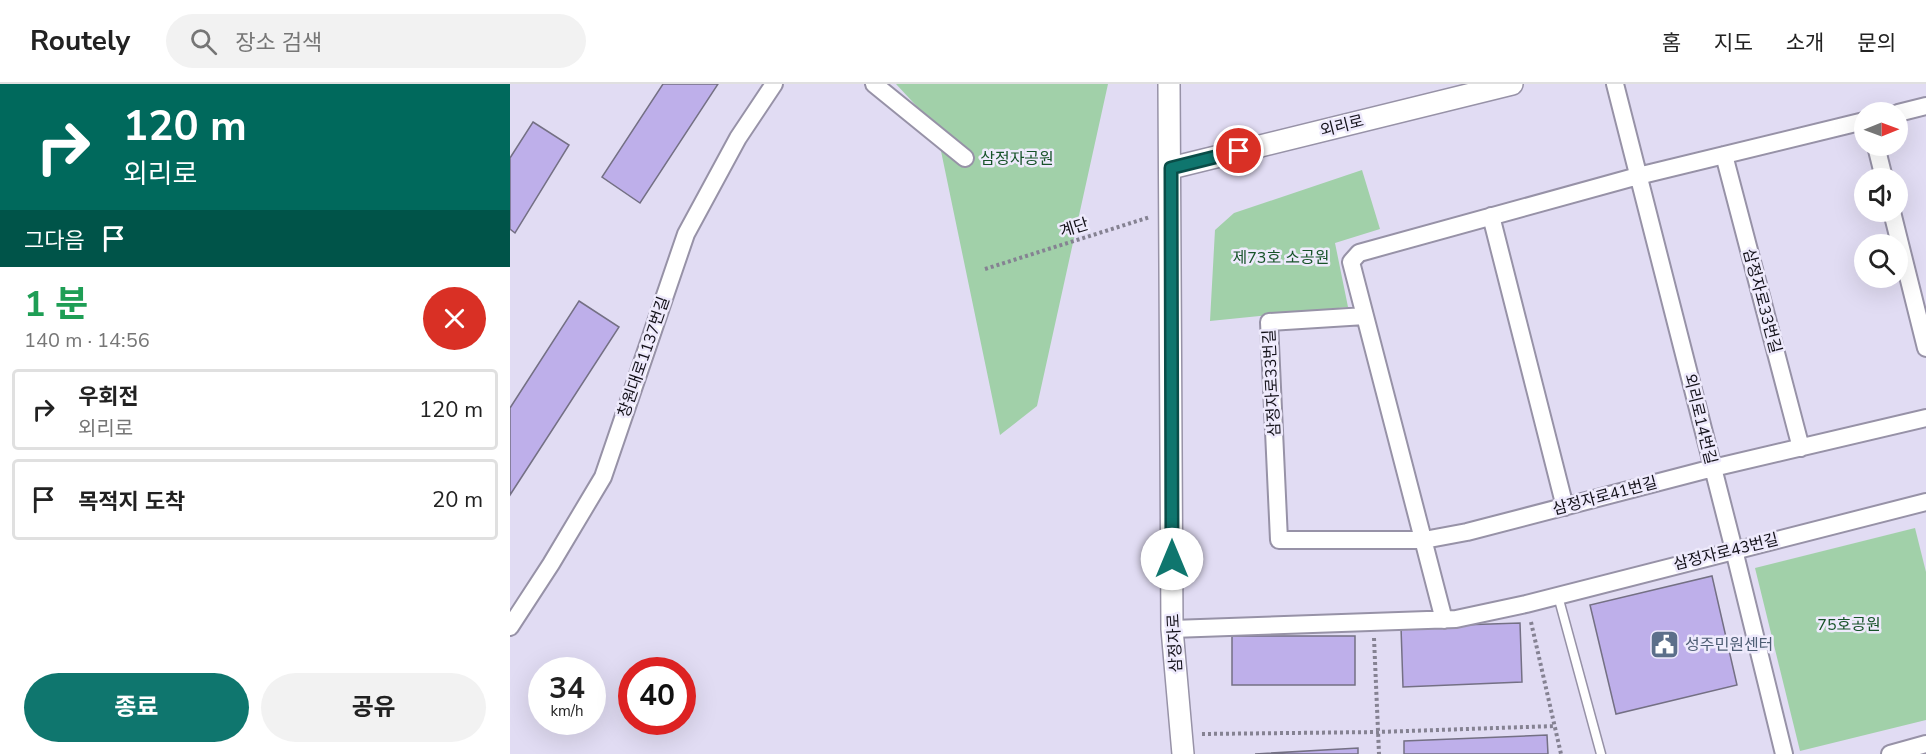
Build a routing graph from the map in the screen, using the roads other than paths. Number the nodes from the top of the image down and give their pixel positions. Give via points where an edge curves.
1 (774, 84) edge
2 (874, 84) edge
3 (1169, 84) edge
4 (1512, 84) edge
5 (1615, 84) edge
6 (1926, 106) edge
7 (1908, 110) edge
8 (1854, 123) edge
9 (1724, 155) junction
10 (965, 158) dead end
11 (1171, 168) junction
12 (1638, 176) junction
13 (1491, 216) junction
14 (1894, 222) edge
15 (1365, 316) junction
16 (1926, 348) edge
17 (1926, 418) edge
18 (1801, 448) junction
19 (1713, 468) junction
20 (1926, 502) edge
21 (1565, 507) junction
22 (1280, 540) joint
23 (1424, 540) junction
24 (1734, 550) junction
25 (1557, 596) junction
26 (1444, 620) junction
27 (510, 627) edge
28 (1173, 629) junction
29 (1182, 744) edge
30 (1926, 744) edge
31 (1601, 754) edge
32 (1784, 754) edge
33 (1890, 754) edge

1 - 27 street, 창원대로1137번길 via 738,138 686,234 603,477
2 - 10 street
3 - 11 street, 삼정자로
4 - 11 street, 외리로
5 - 12 street, 외리로14번길
6 - 7 street
8 - 9 street
9 - 12 street
9 - 18 street, 삼정자로33번길
11 - 28 street, 삼정자로
12 - 13 street
12 - 19 street, 외리로14번길
13 - 15 street via 1359,253 1351,262
13 - 21 street
14 - 16 street
15 - 22 street, 삼정자로33번길 via 1269,322
15 - 23 street
17 - 18 street, 삼정자로41번길
18 - 19 street, 삼정자로41번길
19 - 21 street, 삼정자로41번길
19 - 24 street, 외리로14번길
20 - 24 street, 삼정자로43번길
21 - 23 street, 삼정자로41번길
22 - 23 street, 삼정자로41번길
23 - 26 street
24 - 25 street, 삼정자로43번길
24 - 32 street, 외리로14번길
25 - 26 street, 삼정자로43번길
25 - 31 lane
26 - 28 street, 삼정자로43번길
28 - 29 street, 삼정자로
30 - 33 street

